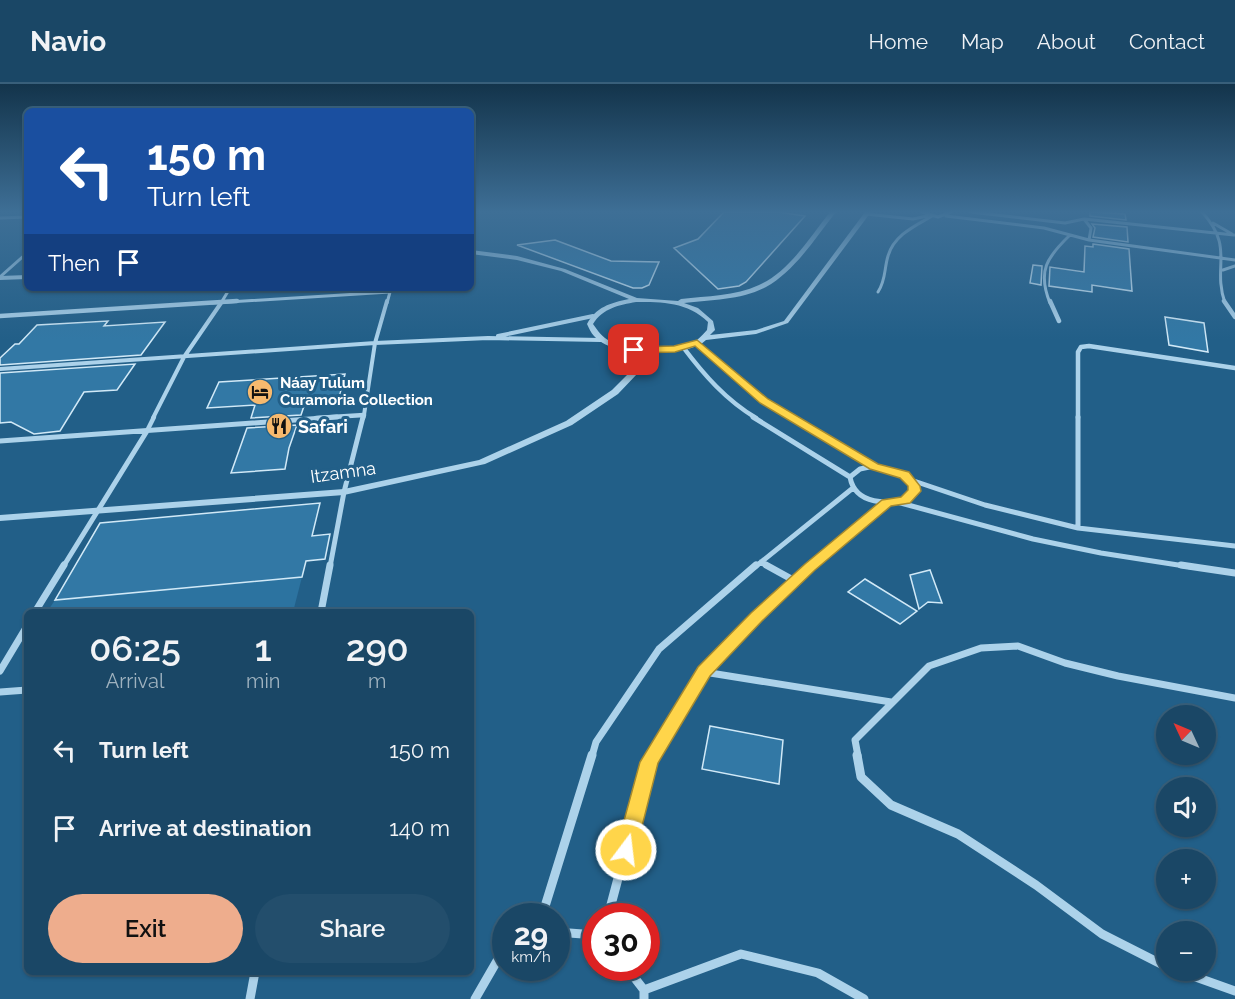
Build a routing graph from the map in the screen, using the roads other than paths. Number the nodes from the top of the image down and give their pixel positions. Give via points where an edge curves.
1 (492, 255) edge
2 (796, 255) edge
3 (836, 255) edge
4 (888, 255) edge
5 (1050, 255) edge
6 (1198, 255) edge
7 (1223, 255) edge
8 (24, 256) edge
9 (1223, 258) junction
10 (1235, 260) edge
11 (1235, 266) edge
12 (1223, 270) junction
13 (0, 277) edge
14 (24, 277) edge
15 (228, 291) edge
16 (378, 291) edge
17 (391, 291) edge
18 (878, 292) dead end
19 (636, 300) junction
20 (676, 302) junction
21 (221, 303) junction
22 (0, 316) edge
23 (593, 316) junction
24 (1235, 317) edge
25 (1059, 321) dead end
26 (488, 338) junction
27 (704, 338) junction
28 (602, 340) junction
29 (375, 343) junction
30 (697, 343) junction
31 (683, 347) junction
32 (655, 351) junction
33 (184, 357) junction
34 (1235, 368) edge
35 (0, 369) edge
36 (364, 415) junction
37 (147, 430) junction
38 (0, 441) edge
39 (874, 466) junction
40 (850, 477) junction
41 (911, 480) junction
42 (853, 488) junction
43 (344, 492) junction
44 (887, 502) junction
45 (897, 502) junction
46 (96, 511) junction
47 (0, 518) edge
48 (1078, 528) junction
49 (1235, 546) edge
50 (761, 562) junction
51 (1235, 573) edge
52 (795, 580) junction
53 (37, 609) edge
54 (322, 609) edge
55 (24, 631) edge
56 (0, 671) edge
57 (704, 672) junction
58 (24, 690) edge
59 (0, 692) edge
60 (1235, 698) edge
61 (891, 702) junction
62 (546, 903) edge
63 (611, 903) edge
64 (1156, 961) edge
65 (492, 968) edge
66 (254, 975) edge
67 (636, 981) edge
68 (1207, 981) edge
69 (1235, 991) edge
70 (644, 994) edge
71 (250, 999) edge
72 (476, 999) edge
73 (864, 999) edge

1 - 19 street via 563,270
2 - 20 street via 763,286
3 - 27 street via 786,322 752,334
4 - 18 street via 885,281
5 - 25 street via 1042,273 1046,294
6 - 9 street
7 - 9 street
8 - 13 street
9 - 10 street
9 - 12 street
11 - 12 street
12 - 24 street via 1221,292
13 - 14 street
15 - 21 street
16 - 21 street
17 - 29 street
19 - 20 street
19 - 23 street via 603,309
20 - 27 street via 705,314 711,330
21 - 22 street
21 - 33 street
23 - 26 street
23 - 28 street via 592,332
26 - 28 street
26 - 29 street
27 - 30 street
28 - 32 street via 634,350
29 - 33 street
29 - 36 street
30 - 31 street
30 - 39 street via 764,401
31 - 32 street
31 - 40 street via 707,379 739,408
32 - 43 street, Itzamna via 615,392 569,423 519,447 482,462
33 - 35 street
33 - 37 street
34 - 48 street via 1081,347
36 - 37 street
36 - 43 street
37 - 38 street
37 - 46 street
39 - 40 street via 860,469
39 - 41 street via 897,471
40 - 42 street
41 - 45 street via 911,496
41 - 48 street via 985,505
42 - 44 street via 867,498
42 - 50 street
43 - 46 street, Itzamna
43 - 54 street
44 - 45 street
44 - 52 street
45 - 51 street via 1033,539
46 - 47 street, Itzamna
46 - 53 street
48 - 49 street
50 - 52 street
50 - 62 street via 659,649 596,742
52 - 57 street
55 - 56 street
57 - 61 street
57 - 63 street via 649,762
58 - 59 street
60 - 61 street via 1118,676 1018,646 981,648 929,666
61 - 64 street via 855,740 861,777 891,805 958,834 1102,934
65 - 72 street
66 - 71 street
67 - 70 street
68 - 69 street
70 - 73 street via 741,954 818,973

